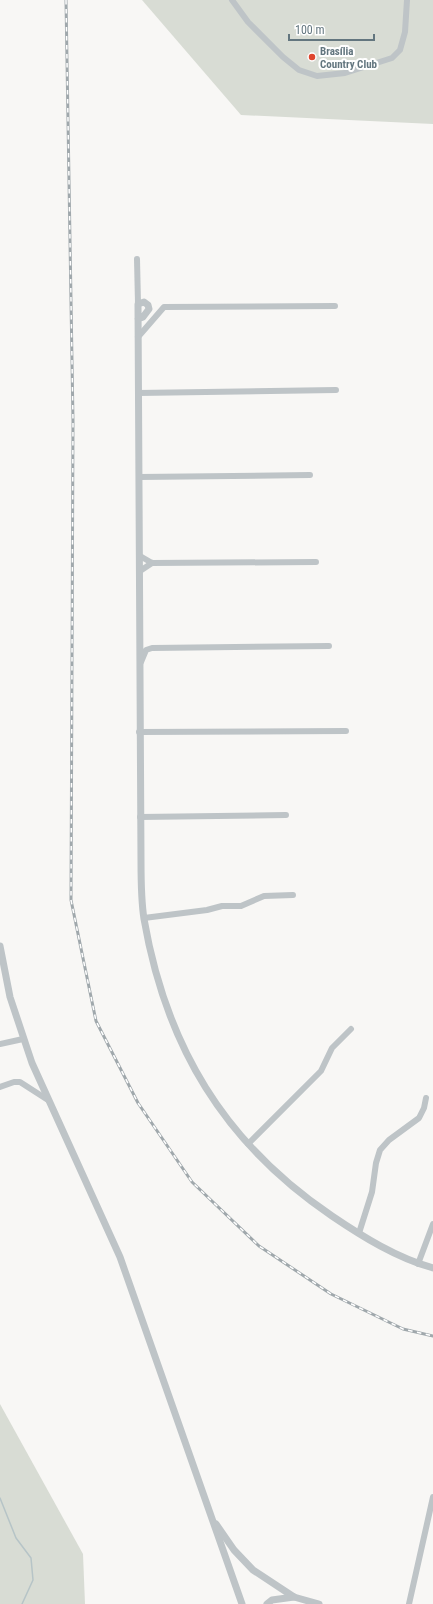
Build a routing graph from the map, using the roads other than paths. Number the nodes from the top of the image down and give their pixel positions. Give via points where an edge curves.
1 (232, 0) edge
2 (407, 0) edge
3 (137, 259) dead end
4 (138, 304) junction
5 (335, 306) dead end
6 (138, 319) junction
7 (138, 337) junction
8 (336, 390) dead end
9 (138, 393) junction
10 (310, 475) dead end
11 (139, 477) junction
12 (140, 556) junction
13 (316, 562) dead end
14 (152, 563) junction
15 (140, 571) junction
16 (329, 646) dead end
17 (140, 667) junction
18 (346, 731) dead end
19 (139, 732) junction
20 (286, 815) dead end
21 (140, 817) junction
22 (293, 894) dead end
23 (144, 918) junction
24 (0, 946) edge
25 (1, 960) edge
26 (2, 971) edge
27 (351, 1029) dead end
28 (23, 1039) junction
29 (0, 1044) edge
30 (0, 1087) edge
31 (426, 1098) dead end
32 (48, 1100) junction
33 (248, 1144) junction
34 (433, 1224) edge
35 (359, 1233) junction
36 (418, 1264) junction
37 (433, 1268) edge
38 (433, 1497) edge
39 (211, 1517) junction
40 (294, 1596) junction
41 (242, 1604) edge
42 (267, 1604) edge
43 (319, 1604) edge
44 (409, 1604) edge

1 - 2 street via 248,22 283,57 299,70 317,76 345,73 392,58 400,50 405,32
3 - 4 street
4 - 6 street
4 - 6 street via 144,302 149,309
5 - 7 street via 164,307
6 - 7 street
7 - 9 street
8 - 9 street
9 - 11 street
10 - 11 street
11 - 12 street
12 - 14 street
12 - 15 street
13 - 14 street
14 - 15 street
15 - 17 street
16 - 17 street via 152,648 144,652
17 - 19 street
18 - 19 street
19 - 21 street
20 - 21 street
21 - 23 street
22 - 23 street via 264,896 241,906 222,906
23 - 33 street via 152,957 171,1021 210,1097
24 - 25 street
25 - 26 street
26 - 28 street
27 - 33 street via 332,1048 321,1071
28 - 29 street
28 - 32 street
30 - 32 street via 20,1082
31 - 35 street via 418,1118 380,1150 372,1192
32 - 39 street via 120,1257
33 - 35 street via 317,1206
34 - 36 street
35 - 36 street
36 - 37 street
38 - 44 street
39 - 40 street via 243,1560 263,1577
39 - 41 street
40 - 42 street via 272,1600
40 - 43 street

